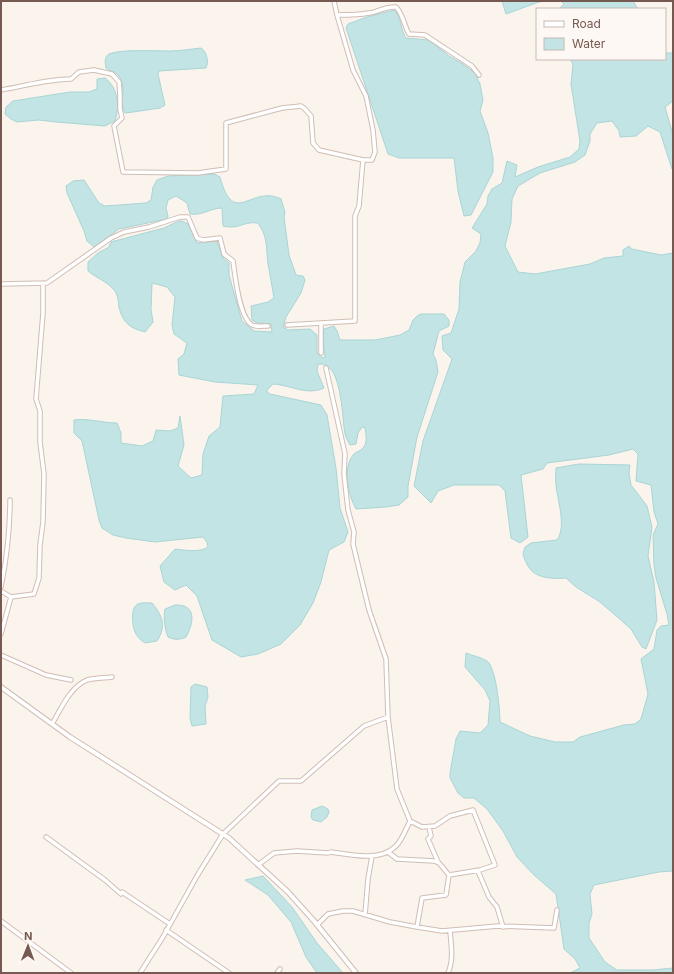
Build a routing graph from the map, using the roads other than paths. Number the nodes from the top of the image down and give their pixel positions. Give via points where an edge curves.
1 (334, 1) edge
2 (337, 15) junction
3 (479, 75) dead end
4 (1, 90) edge
5 (363, 160) junction
6 (43, 283) junction
7 (1, 284) edge
8 (321, 323) junction
9 (287, 325) dead end
10 (268, 326) dead end
11 (321, 353) dead end
12 (326, 368) dead end
13 (10, 500) dead end
14 (1, 587) edge
15 (1, 591) edge
16 (11, 597) junction
17 (1, 634) edge
18 (1, 655) edge
19 (112, 677) dead end
20 (71, 680) dead end
21 (1, 687) edge
22 (388, 717) junction
23 (52, 724) junction
24 (410, 821) junction
25 (430, 826) junction
26 (223, 834) junction
27 (46, 837) dead end
28 (388, 852) junction
29 (372, 856) junction
30 (438, 863) junction
31 (258, 865) junction
32 (478, 870) junction
33 (449, 875) junction
34 (557, 910) dead end
35 (365, 915) junction
36 (1, 921) edge
37 (170, 924) junction
38 (317, 925) junction
39 (417, 927) junction
40 (503, 927) junction
41 (166, 930) junction
42 (450, 931) junction
43 (71, 973) edge
44 (140, 973) edge
45 (229, 973) edge
46 (356, 973) edge
47 (448, 973) edge

1 - 2 street
2 - 3 street via 367,14 389,6 396,7 409,34 425,35 472,66
2 - 5 street via 353,70 366,96 373,130 375,152 372,160
4 - 5 street via 54,79 71,79 79,72 94,70 112,74 119,82 122,118 114,126 123,172 198,173 226,169 226,123 282,108 301,106 311,116 313,143 319,150
5 - 8 street via 359,206 355,216 355,321
6 - 7 street
6 - 10 street via 47,283 111,238 124,232 188,217 197,238 220,238 224,254 233,261 242,309 254,326
6 - 16 street via 36,399 40,411 44,474 39,578 34,594
8 - 9 street
8 - 11 street
12 - 22 street via 345,454 344,474 348,510 354,532 353,544 369,610 386,659
13 - 14 street via 8,554
15 - 16 street
16 - 17 street
18 - 20 street via 46,674
19 - 23 street via 87,680 76,688 64,702
21 - 23 street
22 - 24 street via 397,789
22 - 26 street via 364,726 300,781 279,781
23 - 26 street
24 - 25 street via 422,827
24 - 28 street via 397,845
25 - 30 street via 431,836 428,839
25 - 32 street via 435,826 450,816 473,810 495,865
26 - 31 street
26 - 37 street
27 - 37 street via 121,894 122,892
28 - 29 street
28 - 30 street via 397,859
29 - 31 street via 297,850 274,853
29 - 35 street
30 - 33 street
31 - 38 street via 288,892
32 - 33 street
32 - 40 street via 489,897 497,907
33 - 39 street via 446,895 422,898
34 - 40 street via 554,928
35 - 38 street via 353,911 328,914
35 - 39 street
36 - 43 street
37 - 41 street
38 - 46 street
39 - 42 street
40 - 42 street
41 - 44 street
41 - 45 street
42 - 47 street via 452,951 451,968

